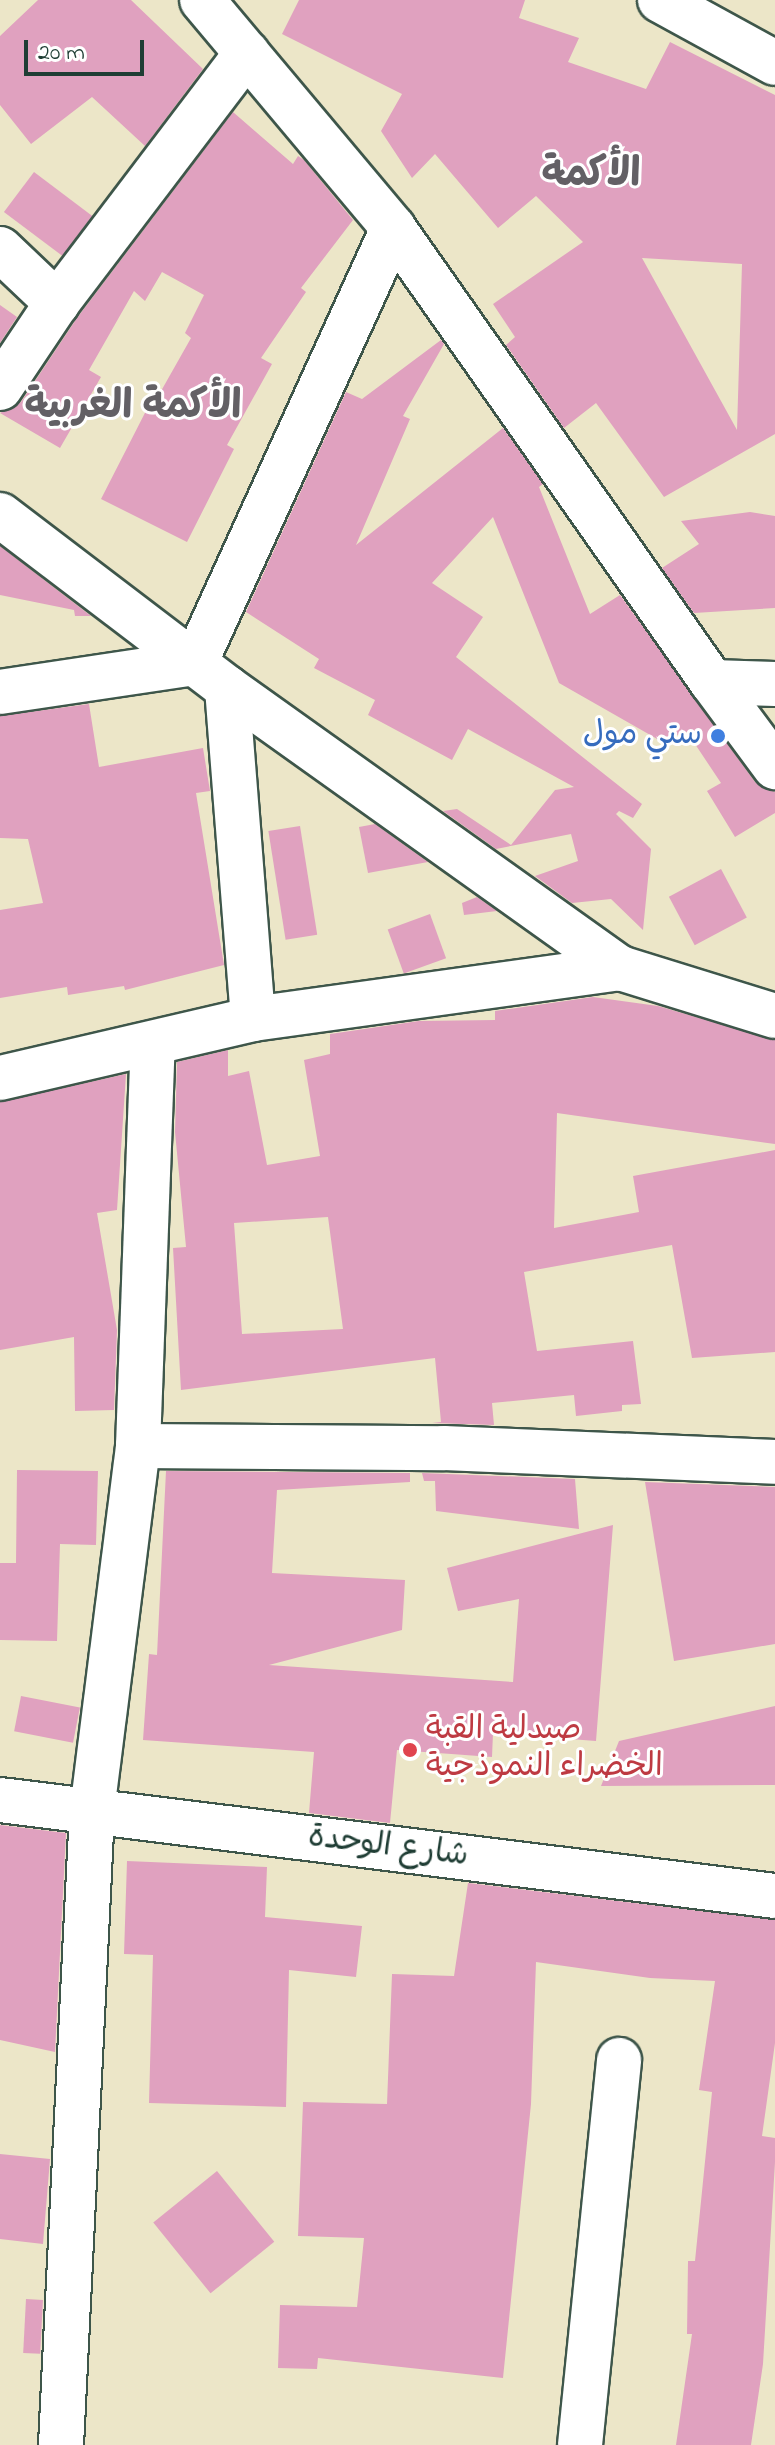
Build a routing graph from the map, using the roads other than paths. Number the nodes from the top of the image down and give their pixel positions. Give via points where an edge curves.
1 (202, 0) edge
2 (660, 0) edge
3 (247, 53) junction
4 (775, 63) edge
5 (393, 228) junction
6 (0, 249) edge
7 (57, 303) junction
8 (0, 388) edge
9 (0, 515) edge
10 (211, 675) junction
11 (712, 682) junction
12 (775, 684) edge
13 (0, 692) edge
14 (775, 767) edge
15 (620, 968) junction
16 (775, 1016) edge
17 (253, 1019) junction
18 (153, 1046) junction
19 (0, 1078) edge
20 (138, 1446) junction
21 (775, 1462) edge
22 (0, 1800) edge
23 (92, 1811) junction
24 (775, 1896) edge
25 (619, 2060) dead end
26 (61, 2445) edge
27 (580, 2445) edge

1 - 3 street
2 - 4 street
3 - 5 street
3 - 7 street
5 - 10 street
5 - 11 street
6 - 7 street
7 - 8 street
9 - 10 street
10 - 13 street
10 - 15 street
10 - 17 street
11 - 12 street
11 - 14 street
15 - 16 street
15 - 17 street
17 - 18 street
18 - 19 street
18 - 20 street
20 - 21 street via 444,1448
20 - 23 street
22 - 23 street, شارع الوحدة
23 - 24 street, شارع الوحدة
23 - 26 street
25 - 27 street

